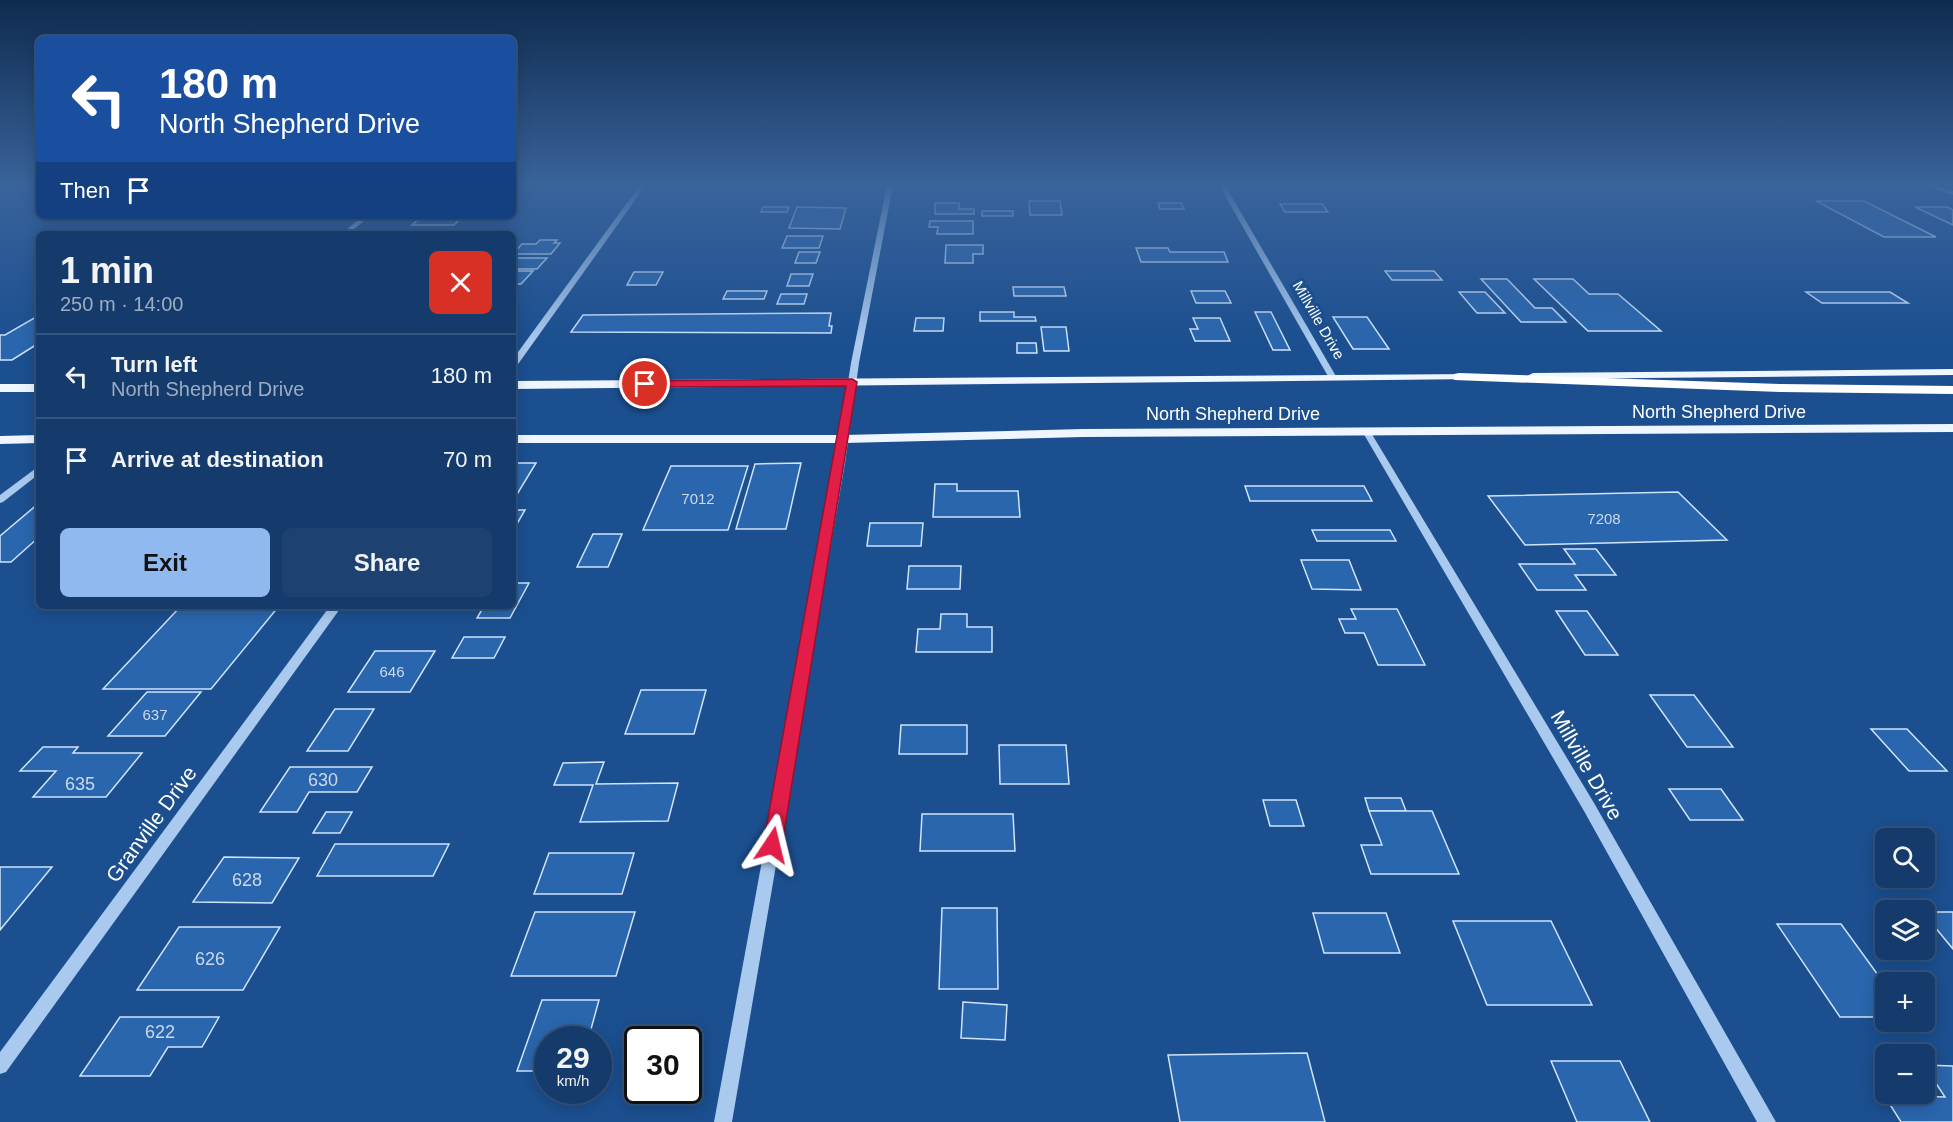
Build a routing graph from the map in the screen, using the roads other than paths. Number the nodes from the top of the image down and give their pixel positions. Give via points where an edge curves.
1 (605, 237) edge
2 (880, 237) edge
3 (1252, 237) edge
4 (516, 361) edge
5 (1953, 372) edge
6 (1459, 377) junction
7 (1333, 378) junction
8 (852, 382) junction
9 (516, 385) edge
10 (36, 387) edge
11 (0, 388) edge
12 (1953, 390) edge
13 (1953, 428) edge
14 (1366, 431) junction
15 (844, 438) junction
16 (36, 439) edge
17 (516, 439) edge
18 (0, 440) edge
19 (36, 471) edge
20 (0, 500) edge
21 (334, 609) edge
22 (0, 1066) edge
23 (723, 1122) edge
24 (1767, 1122) edge

1 - 4 street
2 - 8 street
3 - 7 street, Millville Drive
5 - 6 main road, North Shepherd Drive
6 - 7 main road, North Shepherd Drive
6 - 12 highway
7 - 8 main road, North Shepherd Drive
8 - 9 main road, North Shepherd Drive
8 - 15 street
10 - 11 main road
13 - 14 main road, North Shepherd Drive
14 - 15 main road, North Shepherd Drive
14 - 24 street, Millville Drive via 1588,807
15 - 17 main road, North Shepherd Drive
15 - 23 street
16 - 18 main road
19 - 20 street
21 - 22 street, Granville Drive

